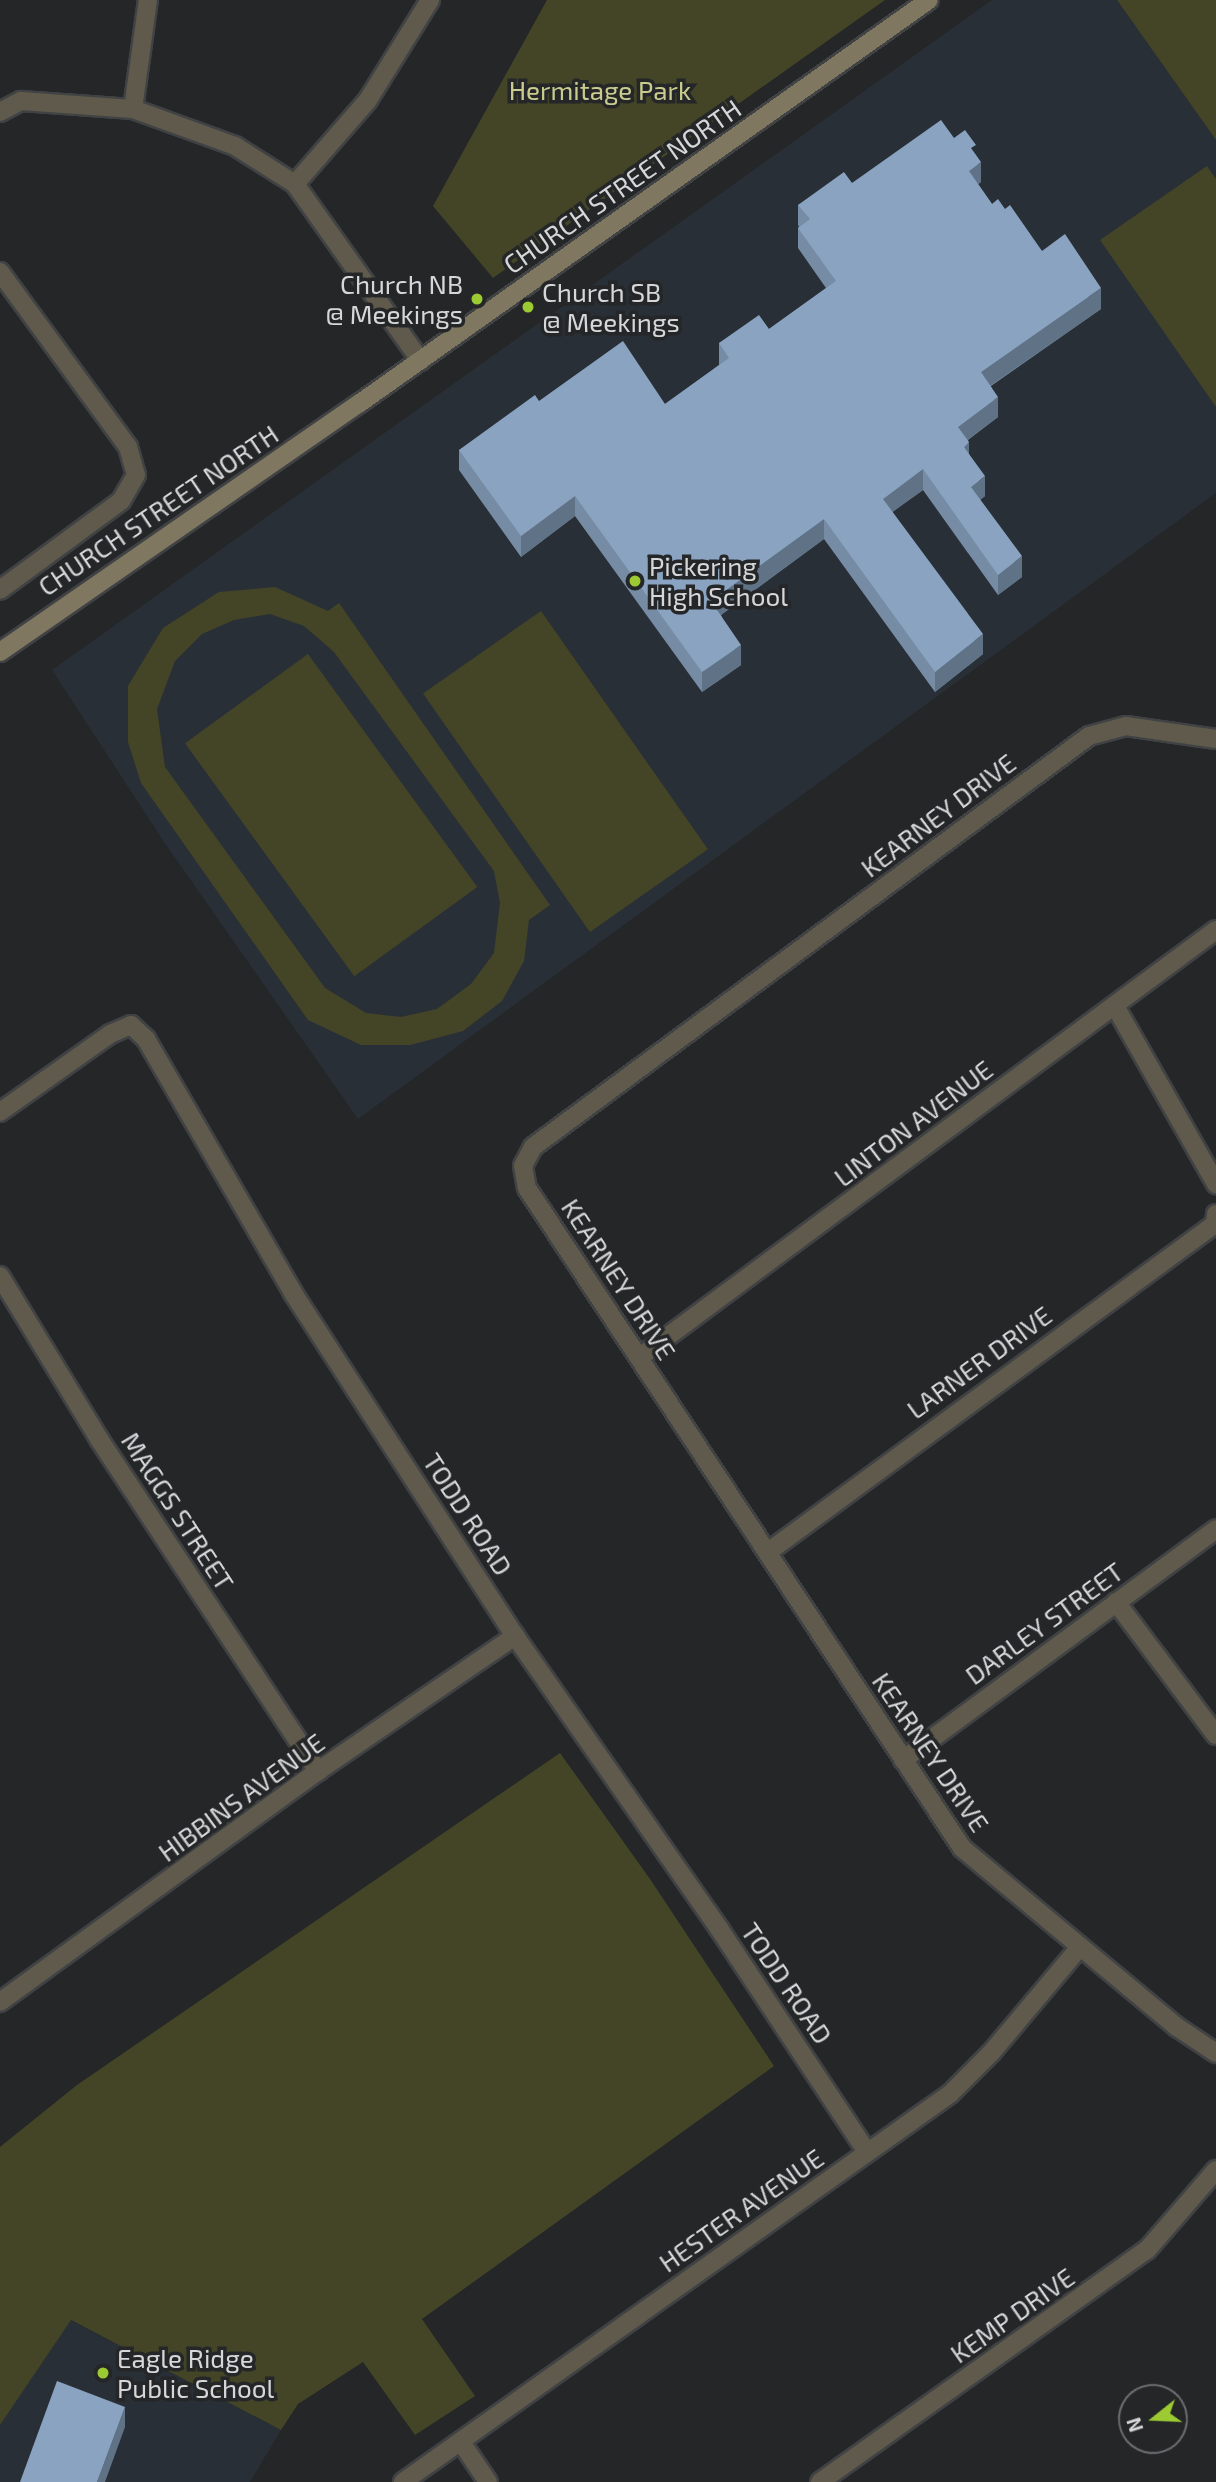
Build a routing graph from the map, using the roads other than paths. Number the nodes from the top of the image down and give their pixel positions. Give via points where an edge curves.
1 (148, 0) edge
2 (430, 0) edge
3 (929, 0) edge
4 (133, 110) junction
5 (0, 112) edge
6 (295, 184) junction
7 (0, 272) edge
8 (421, 361) junction
9 (0, 590) edge
10 (0, 652) edge
11 (1216, 738) edge
12 (1216, 930) edge
13 (1115, 1006) junction
14 (0, 1112) edge
15 (1216, 1184) edge
16 (1216, 1214) edge
17 (0, 1276) edge
18 (640, 1357) junction
19 (1216, 1529) edge
20 (768, 1552) junction
21 (1116, 1602) junction
22 (515, 1636) junction
23 (1216, 1735) edge
24 (903, 1760) junction
25 (318, 1772) junction
26 (1079, 1948) junction
27 (0, 2001) edge
28 (1216, 2053) edge
29 (867, 2152) junction
30 (1216, 2170) edge
31 (461, 2442) junction
32 (403, 2482) edge
33 (488, 2482) edge
34 (820, 2482) edge

1 - 4 street
2 - 6 street via 368,100
3 - 8 street, CHURCH STREET NORTH
4 - 5 street via 21,101
4 - 6 street via 235,146
6 - 8 street
7 - 9 street via 128,447 136,475 121,501
8 - 10 street, CHURCH STREET NORTH
11 - 18 street, KEARNEY DRIVE via 1126,726 1089,736 533,1147 523,1166 527,1188
12 - 13 street, LINTON AVENUE
13 - 15 street
13 - 18 street, LINTON AVENUE
14 - 22 street, TODD ROAD via 110,1034 131,1025 146,1039 293,1293
16 - 20 street, LARNER DRIVE via 1215,1224
17 - 25 street, MAGGS STREET via 99,1439
18 - 20 street, KEARNEY DRIVE
19 - 21 street, DARLEY STREET
20 - 24 street, KEARNEY DRIVE
21 - 23 street
21 - 24 street, DARLEY STREET
22 - 25 street, HIBBINS AVENUE
22 - 29 street, TODD ROAD via 720,1930
24 - 26 street, KEARNEY DRIVE via 962,1848
25 - 27 street, HIBBINS AVENUE
26 - 28 street, KEARNEY DRIVE
26 - 29 street, HESTER AVENUE via 991,2053 950,2094
29 - 31 street, HESTER AVENUE
30 - 34 street, KEMP DRIVE via 1147,2250
31 - 32 street, HESTER AVENUE
31 - 33 street

